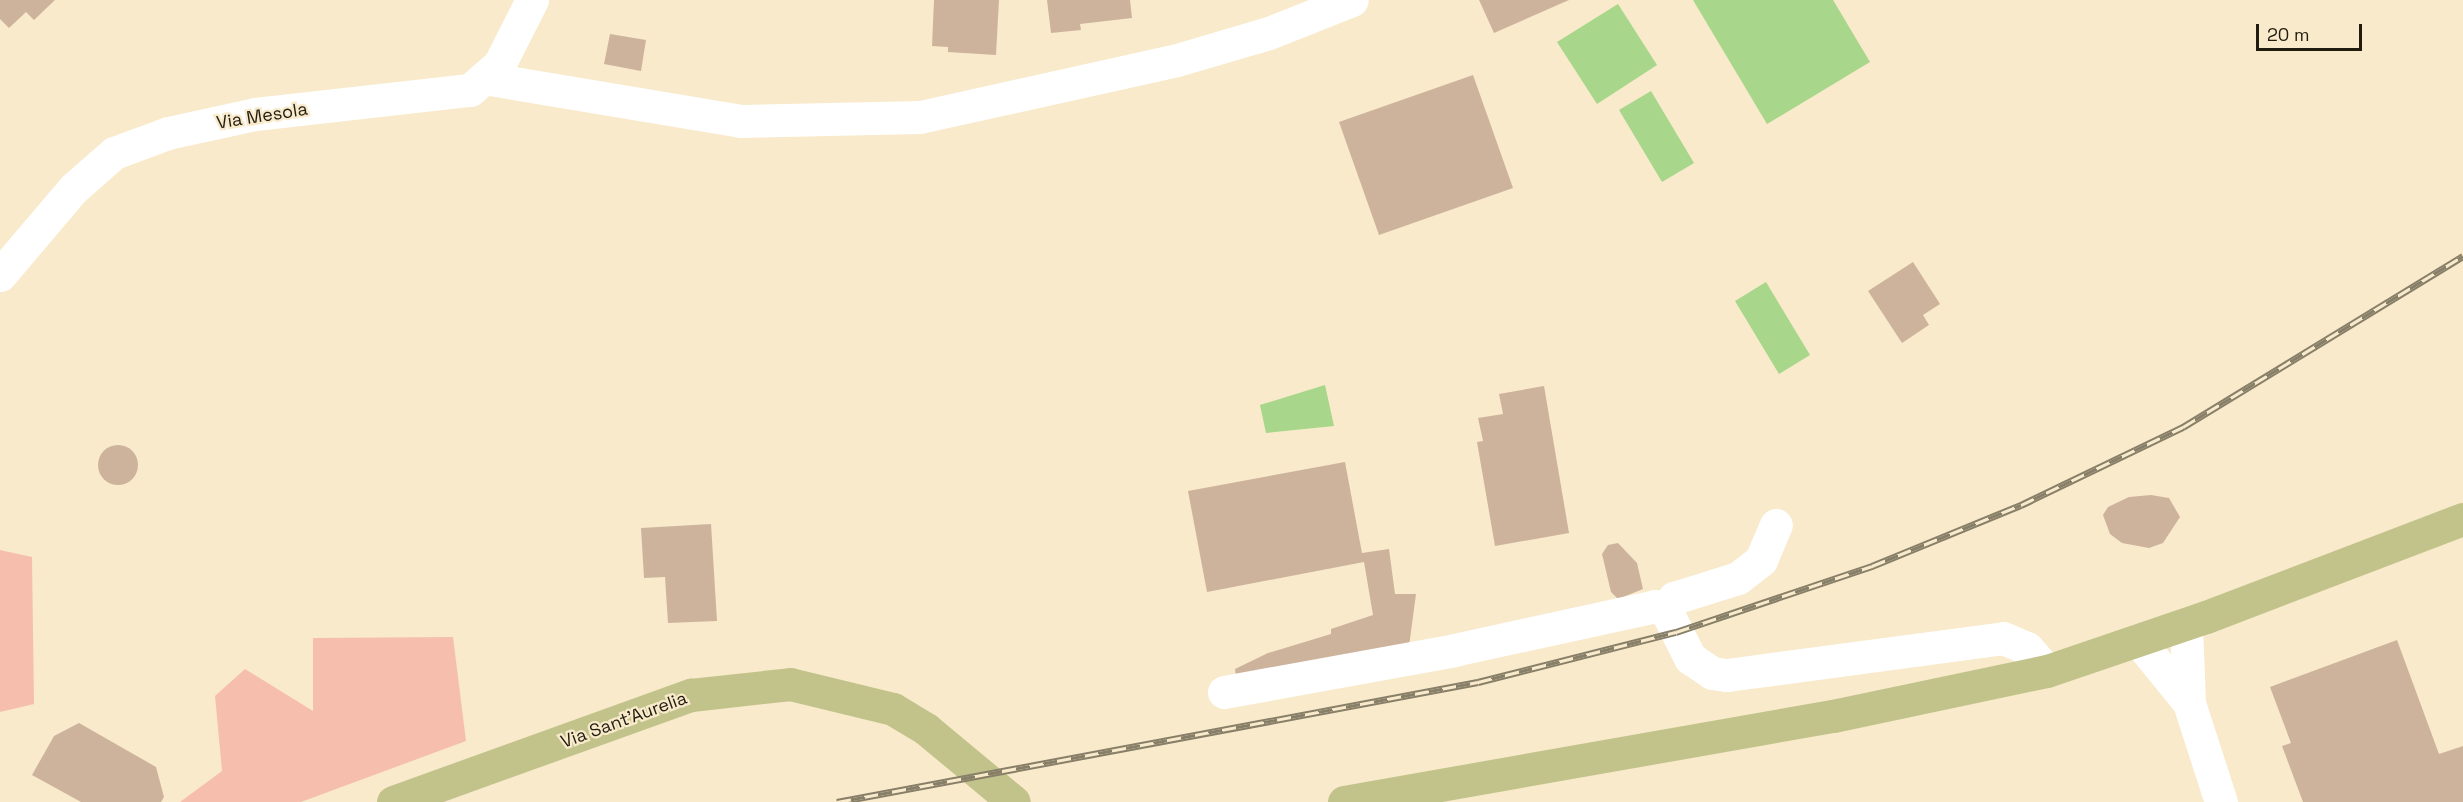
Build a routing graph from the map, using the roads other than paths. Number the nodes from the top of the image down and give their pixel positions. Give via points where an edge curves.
1 (532, 0) edge
2 (1352, 0) edge
3 (484, 78) junction
4 (0, 275) edge
5 (2463, 519) edge
6 (1776, 525) dead end
7 (1667, 612) junction
8 (2186, 624) junction
9 (2138, 640) junction
10 (2048, 671) junction
11 (1224, 692) dead end
12 (2189, 703) junction
13 (393, 802) edge
14 (1014, 802) edge
15 (1344, 802) edge
16 (2221, 802) edge

1 - 3 street, Via Mesola via 499,65
2 - 3 street via 1269,33 1177,60 920,117 741,121
3 - 4 street, Via Mesola via 470,90 255,114 168,133 114,153 73,189
5 - 8 main road
6 - 7 street via 1761,560 1738,578 1674,598
7 - 10 street via 1690,658 1712,674 1739,674 2003,638 2026,648
7 - 11 street via 1655,606 1636,608 1454,650
8 - 9 main road
8 - 12 street
9 - 10 main road
9 - 12 street
10 - 15 main road via 1833,716
12 - 16 street
13 - 14 main road, Via Sant'Aurelia via 691,695 790,684 893,709 926,729

